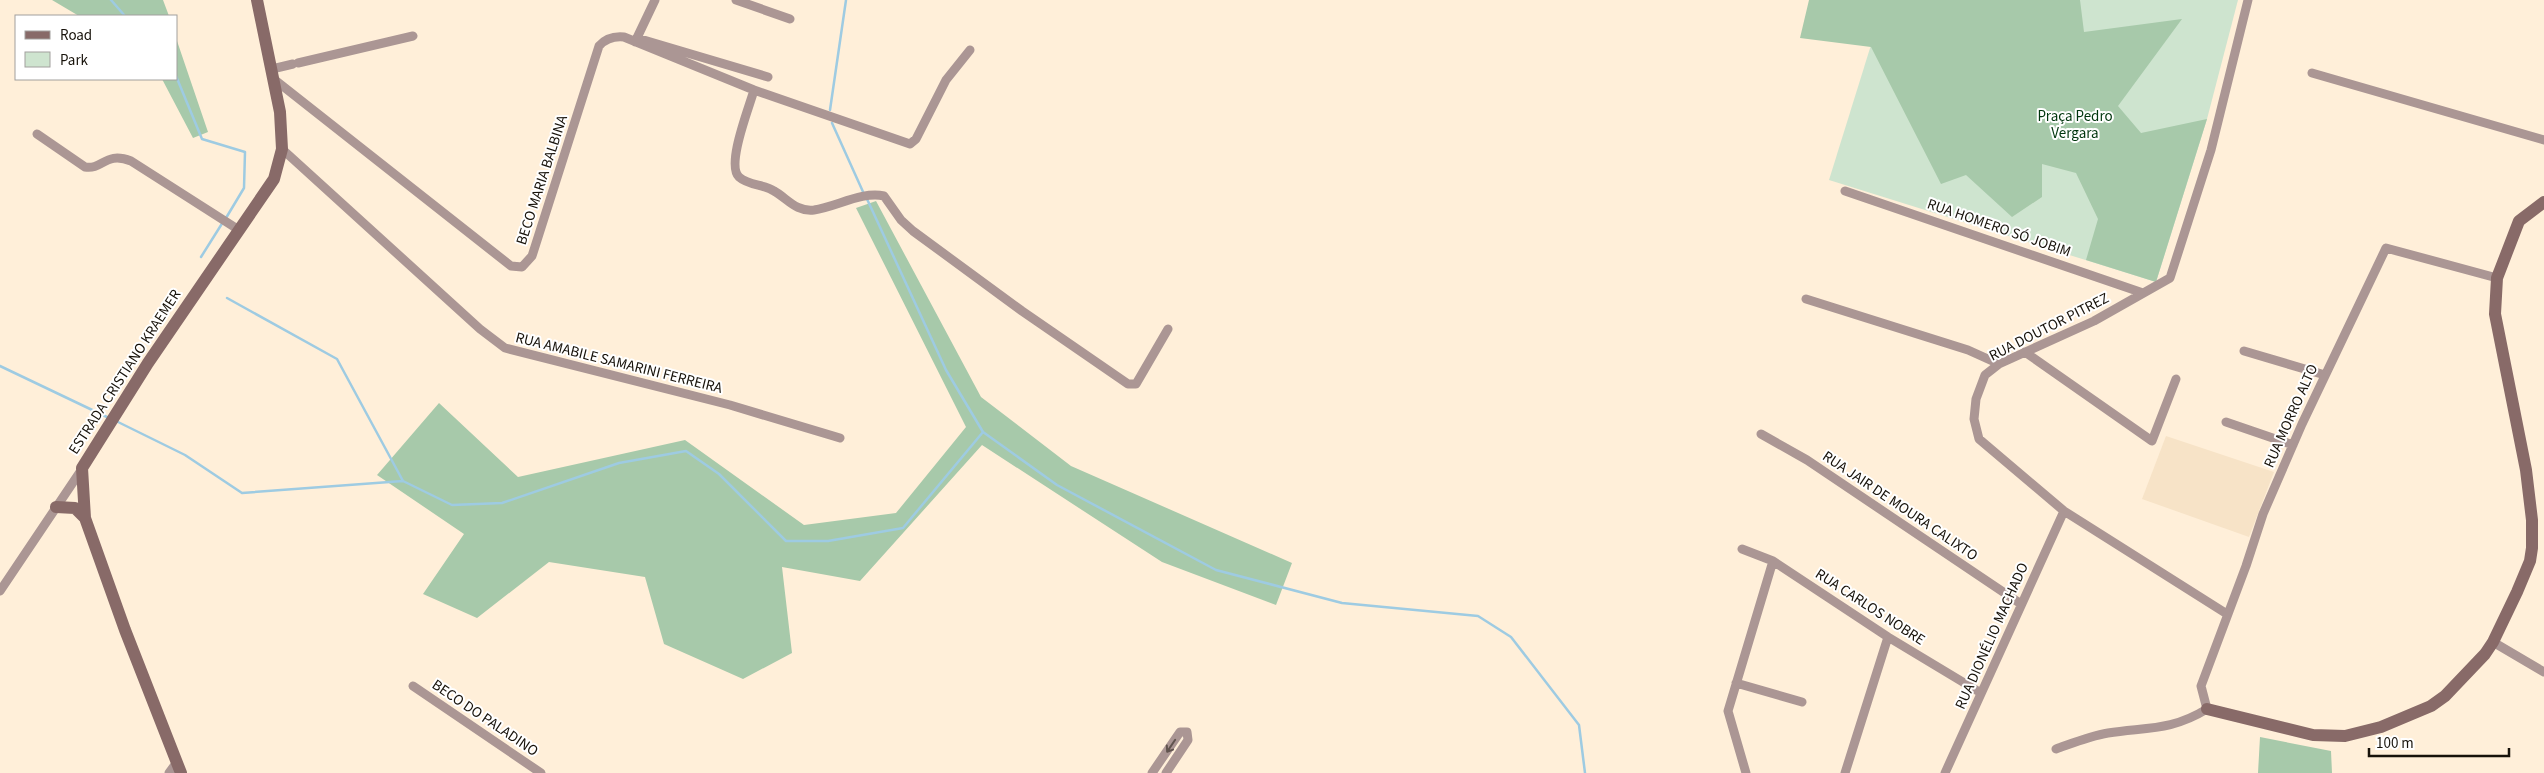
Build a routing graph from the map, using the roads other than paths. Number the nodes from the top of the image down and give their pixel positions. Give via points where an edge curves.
1 (257, 0) edge
2 (655, 0) edge
3 (736, 0) edge
4 (2248, 0) edge
5 (763, 4) edge
6 (790, 19) dead end
7 (413, 36) dead end
8 (636, 40) junction
9 (970, 50) dead end
10 (2312, 73) dead end
11 (274, 74) junction
12 (768, 77) dead end
13 (754, 90) junction
14 (37, 134) dead end
15 (2544, 140) edge
16 (282, 148) junction
17 (1845, 191) dead end
18 (2544, 202) edge
19 (239, 230) junction
20 (2497, 278) junction
21 (2143, 293) junction
22 (1806, 299) dead end
23 (1168, 329) dead end
24 (2244, 351) dead end
25 (2025, 352) junction
26 (1999, 364) junction
27 (2325, 375) junction
28 (2176, 379) dead end
29 (2226, 422) dead end
30 (1761, 434) dead end
31 (840, 438) dead end
32 (2293, 445) junction
33 (82, 468) junction
34 (56, 507) junction
35 (2064, 511) junction
36 (86, 518) junction
37 (1742, 549) dead end
38 (1774, 561) junction
39 (0, 590) edge
40 (2021, 604) junction
41 (2227, 614) junction
42 (1888, 637) junction
43 (2493, 642) junction
44 (2544, 672) edge
45 (1736, 683) junction
46 (413, 686) dead end
47 (1981, 693) junction
48 (1802, 702) dead end
49 (2207, 709) junction
50 (2056, 749) dead end
51 (179, 767) edge
52 (169, 773) edge
53 (541, 773) edge
54 (1152, 773) edge
55 (1166, 773) edge
56 (1746, 773) edge
57 (1845, 773) edge
58 (1945, 773) edge

1 - 11 main road, ESTRADA CRISTIANO KRAEMER
2 - 8 street
3 - 5 street
4 - 21 street, RUA DOUTOR PITREZ via 2211,150 2170,278
5 - 6 street
7 - 11 street via 295,64
8 - 11 street, BECO MARIA BALBINA via 617,37 599,46 532,256 522,267 511,266
8 - 12 street
8 - 13 street, BECO MARIA BALBINA
9 - 13 street, BECO MARIA BALBINA via 946,80 916,139 910,144
10 - 15 street
11 - 16 main road, ESTRADA CRISTIANO KRAEMER
13 - 23 street via 733,162 738,176 746,182 770,188 790,204 805,210 884,196 913,231 1128,384 1136,384
14 - 19 street via 85,168 112,157 131,161
16 - 19 main road, ESTRADA CRISTIANO KRAEMER via 274,179
16 - 31 street, RUA AMABILE SAMARINI FERREIRA via 480,329 505,348 730,405
17 - 21 street, RUA HOMERO SÓ JOBIM
18 - 20 main road via 2519,221
19 - 33 main road, ESTRADA CRISTIANO KRAEMER via 148,363
20 - 27 street, RUA MORRO ALTO via 2386,248
20 - 43 main road via 2495,314 2526,470 2532,548 2518,592
21 - 25 street, RUA DOUTOR PITREZ
22 - 26 street via 1968,350
24 - 27 street
25 - 26 street, RUA DOUTOR PITREZ
25 - 28 street via 2152,440
26 - 35 street, RUA DOUTOR PITREZ via 1986,376 1976,399 1974,419 1978,438
27 - 32 street, RUA MORRO ALTO
29 - 32 street
30 - 40 street, RUA JAIR DE MOURA CALIXTO via 1807,460
32 - 41 street, RUA MORRO ALTO via 2263,514
33 - 34 street
33 - 36 main road, ESTRADA CRISTIANO KRAEMER
34 - 36 main road via 75,508
34 - 39 street
35 - 40 street, RUA DIONÉLIO MACHADO
35 - 41 street, RUA DOUTOR PITREZ
36 - 51 main road, ESTRADA CRISTIANO KRAEMER via 125,630
37 - 38 street, RUA CARLOS NOBRE
38 - 42 street, RUA CARLOS NOBRE
38 - 45 street
40 - 47 street, RUA DIONÉLIO MACHADO
41 - 49 street, RUA MORRO ALTO via 2201,686
42 - 47 street, RUA CARLOS NOBRE
42 - 57 street
43 - 44 street
43 - 49 main road via 2445,696 2431,706 2381,727 2345,736 2313,734
45 - 48 street
45 - 56 street via 1728,712
46 - 53 street, BECO DO PALADINO
47 - 58 street, RUA DIONÉLIO MACHADO
49 - 50 street via 2171,726 2108,733
51 - 52 street
55 -> 54 street via 1188,740 1187,732 1180,732

